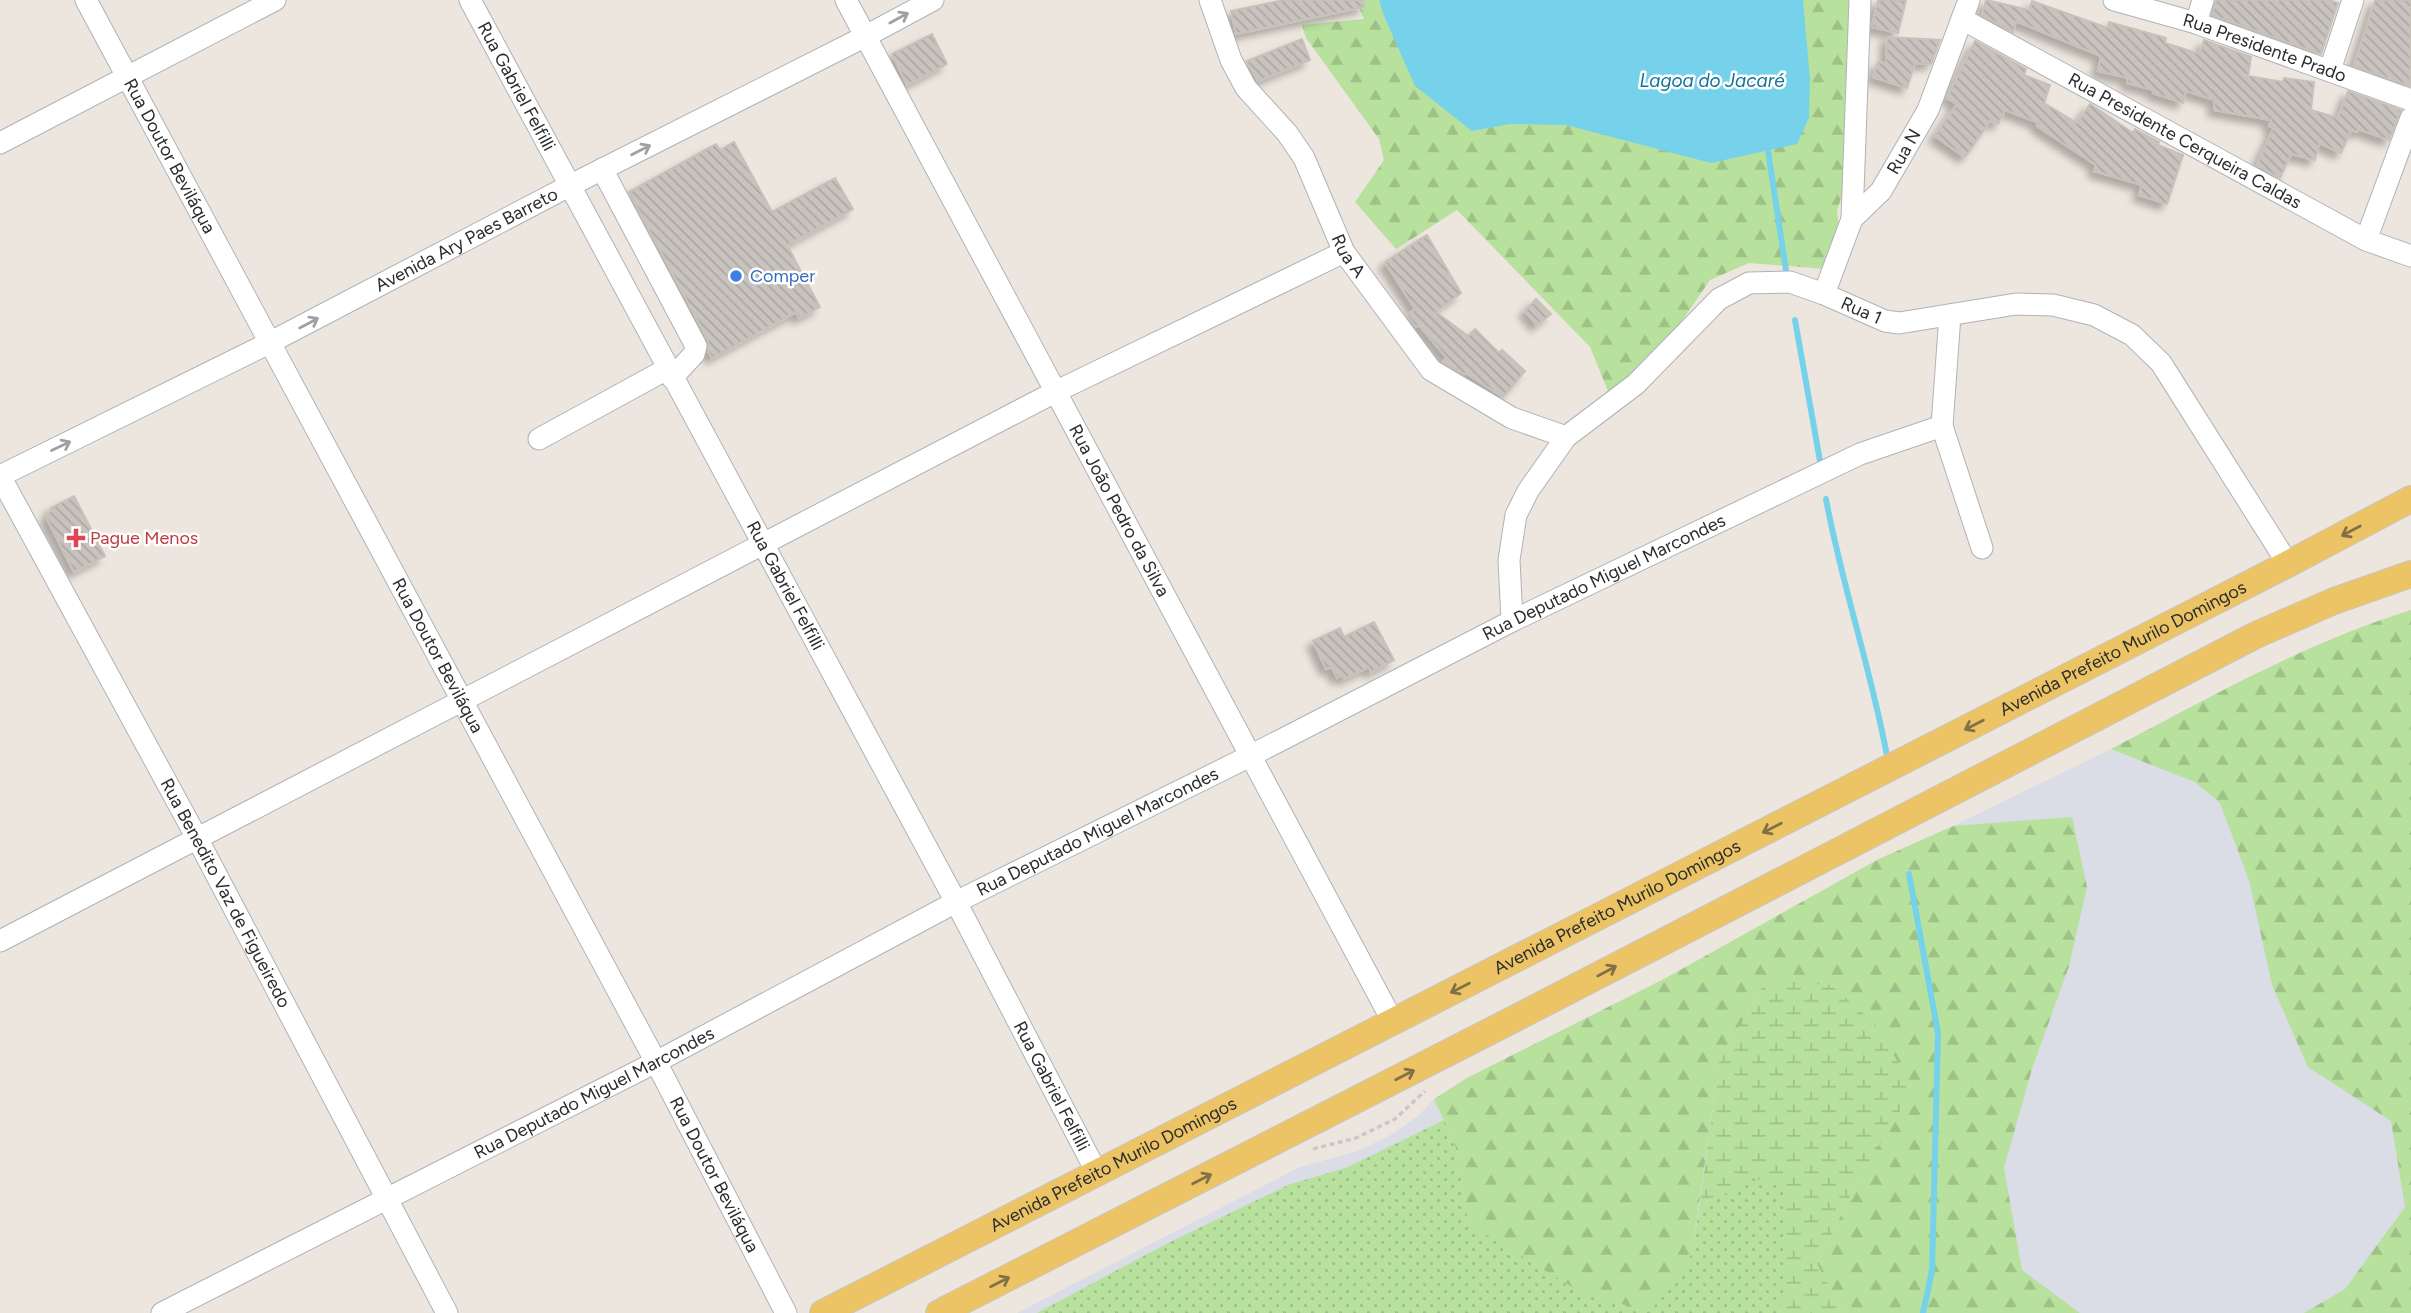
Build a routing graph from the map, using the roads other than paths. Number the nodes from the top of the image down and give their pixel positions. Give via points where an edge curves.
1 (86, 0) edge
2 (470, 0) edge
3 (846, 0) edge
4 (933, 0) edge
5 (1210, 0) edge
6 (1860, 0) edge
7 (2115, 0) edge
8 (2203, 0) edge
9 (2353, 0) edge
10 (270, 1) edge
11 (1966, 10) edge
12 (2196, 23) junction
13 (866, 36) junction
14 (2330, 70) junction
15 (127, 78) junction
16 (2411, 100) edge
17 (2411, 118) edge
18 (0, 143) edge
19 (603, 169) junction
20 (569, 186) junction
21 (1852, 219) junction
22 (2366, 240) junction
23 (1344, 251) junction
24 (2411, 256) edge
25 (1824, 294) junction
26 (1950, 315) junction
27 (269, 343) junction
28 (670, 373) junction
29 (1055, 392) junction
30 (1942, 426) junction
31 (1566, 437) junction
32 (539, 439) dead end
33 (0, 476) edge
34 (2411, 499) edge
35 (762, 544) junction
36 (1982, 548) dead end
37 (2287, 564) junction
38 (2411, 574) edge
39 (1512, 621) junction
40 (464, 702) junction
41 (1250, 756) junction
42 (198, 840) junction
43 (956, 902) junction
44 (0, 941) edge
45 (1393, 1022) junction
46 (656, 1062) junction
47 (1097, 1173) junction
48 (387, 1197) junction
49 (162, 1313) edge
50 (447, 1313) edge
51 (786, 1313) edge
52 (823, 1313) edge
53 (939, 1313) edge

1 - 15 street, Rua Doutor Beviláqua
2 - 20 street, Rua Gabriel Felfilli
3 - 13 street, Rua João Pedro da Silva
13 -> 4 street, Avenida Ary Paes Barreto
5 - 23 street, Rua A via 1231,60 1246,88 1304,158
6 - 21 street
7 - 12 street, Rua Presidente Prado
8 - 12 street
9 - 14 street
10 - 15 street
11 - 21 street, Rua N via 1928,110 1881,191
11 - 22 street, Rua Presidente Cerqueira Caldas
12 - 14 street, Rua Presidente Prado
19 -> 13 street, Avenida Ary Paes Barreto
13 - 29 street, Rua João Pedro da Silva
14 - 16 street, Rua Presidente Prado
15 - 18 street
15 - 27 street, Rua Doutor Beviláqua
17 - 22 street
19 - 20 street, Avenida Ary Paes Barreto
19 - 28 street via 696,346 694,354
27 -> 20 street, Avenida Ary Paes Barreto
20 - 28 street, Rua Gabriel Felfilli
21 - 25 street, Rua N
22 - 24 street, Rua Presidente Cerqueira Caldas
23 - 29 street
23 - 31 street, Rua A via 1431,370 1512,418
25 - 26 street, Rua 1 via 1885,321
25 - 31 street, Rua 1 via 1790,282 1749,284 1719,299 1636,384
26 - 30 street
26 - 37 street, Rua 1 via 2017,304 2053,305 2094,315 2132,335 2161,363
33 -> 27 street, Avenida Ary Paes Barreto
27 - 40 street, Rua Doutor Beviláqua
28 - 32 street
28 - 35 street, Rua Gabriel Felfilli
29 - 35 street
29 - 41 street, Rua João Pedro da Silva
30 - 36 street
30 - 39 street, Rua Deputado Miguel Marcondes via 1860,454
31 - 39 street, Rua 1 via 1516,515 1509,560
33 - 42 street, Rua Benedito Vaz de Figueiredo
34 -> 37 main road, Avenida Prefeito Murilo Domingos
35 - 40 street
35 - 43 street, Rua Gabriel Felfilli
37 -> 45 main road, Avenida Prefeito Murilo Domingos
53 -> 38 main road via 2256,635
39 - 41 street, Rua Deputado Miguel Marcondes
40 - 42 street
40 - 46 street, Rua Doutor Beviláqua
41 - 43 street, Rua Deputado Miguel Marcondes
41 - 45 street, Rua João Pedro da Silva
42 - 44 street
42 - 48 street, Rua Benedito Vaz de Figueiredo
43 - 46 street, Rua Deputado Miguel Marcondes
43 - 47 street, Rua Gabriel Felfilli
45 - 47 main road, Avenida Prefeito Murilo Domingos
46 - 48 street, Rua Deputado Miguel Marcondes
46 - 51 street, Rua Doutor Beviláqua
47 - 52 main road, Avenida Prefeito Murilo Domingos
48 - 49 street, Rua Deputado Miguel Marcondes
48 - 50 street, Rua Benedito Vaz de Figueiredo

